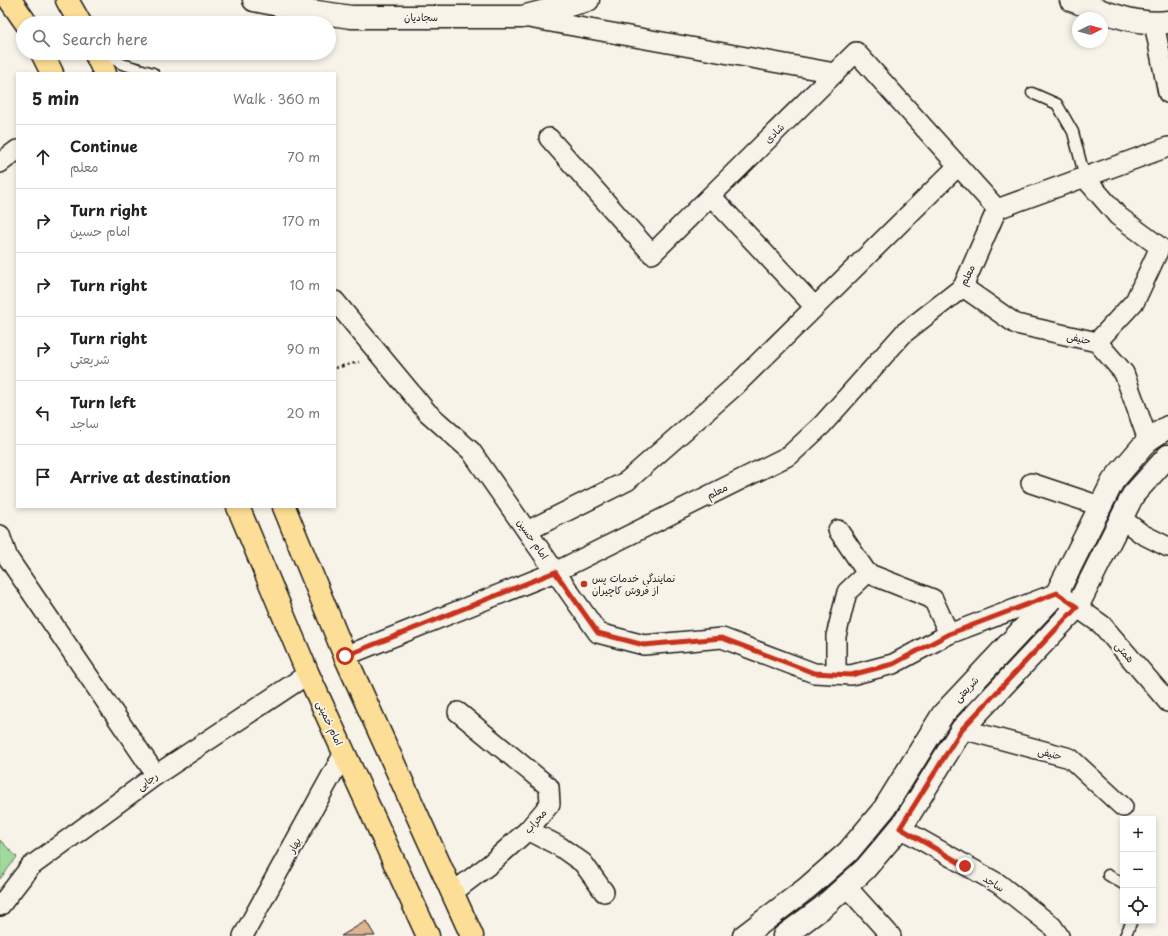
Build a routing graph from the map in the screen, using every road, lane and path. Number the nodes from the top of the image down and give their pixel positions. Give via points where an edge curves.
1 (10, 0) edge
2 (68, 0) edge
3 (254, 0) edge
4 (588, 0) edge
5 (1071, 0) edge
6 (21, 16) edge
7 (76, 16) edge
8 (522, 17) junction
9 (1161, 22) edge
10 (46, 60) edge
11 (98, 60) edge
12 (115, 60) edge
13 (52, 72) edge
14 (104, 72) edge
15 (149, 72) edge
16 (835, 73) junction
17 (1168, 93) edge
18 (1032, 94) dead end
19 (550, 138) dead end
20 (1168, 148) edge
21 (16, 151) edge
22 (0, 163) edge
23 (958, 166) junction
24 (1085, 178) junction
25 (711, 196) junction
26 (997, 210) junction
27 (962, 287) junction
28 (336, 302) edge
29 (815, 306) junction
30 (1097, 342) junction
31 (1168, 427) edge
32 (1148, 440) junction
33 (1168, 456) edge
34 (1031, 483) dead end
35 (1100, 506) junction
36 (238, 508) edge
37 (284, 508) edge
38 (1121, 518) junction
39 (838, 530) dead end
40 (527, 531) junction
41 (0, 535) edge
42 (1168, 547) edge
43 (555, 572) junction
44 (867, 573) junction
45 (1057, 593) junction
46 (1077, 607) junction
47 (949, 634) junction
48 (345, 656) junction
49 (308, 674) junction
50 (836, 674) junction
51 (1168, 702) edge
52 (458, 712) dead end
53 (962, 729) junction
54 (344, 753) junction
55 (156, 774) junction
56 (1123, 807) dead end
57 (900, 828) junction
58 (528, 830) junction
59 (1108, 875) dead end
60 (1120, 882) edge
61 (846, 886) junction
62 (604, 892) dead end
63 (452, 893) junction
64 (0, 906) edge
65 (1131, 924) edge
66 (243, 936) edge
67 (428, 936) edge
68 (472, 936) edge
69 (744, 936) edge
70 (784, 936) edge
71 (890, 936) edge
72 (1059, 936) edge
73 (1125, 936) edge

1 - 6 highway
2 - 7 highway
3 - 8 street, سجادیان via 351,17
4 - 8 street, سجادیان
5 - 9 street via 1124,19
8 - 16 street
9 - 17 street
10 - 13 highway
11 - 14 highway
12 - 15 lane
16 - 23 street, شادی via 856,52
16 - 25 street, شادی
18 - 24 lane via 1057,104 1073,132
19 - 25 street, شادی via 652,254
20 - 24 street
21 - 22 street
23 - 26 street, شادی
23 - 29 street
24 - 26 street
24 - 30 street via 1118,216 1160,247 1135,301
25 - 29 street
26 - 27 street, معلم
27 - 30 street, حنیفی via 1016,324
27 - 43 street, معلم via 904,334 822,425 790,455
28 - 40 street, امام حسین via 427,412 471,451
29 - 40 street via 736,385 627,481
30 - 32 street, حنیفی via 1124,373
31 - 32 street, شریعتی
32 - 35 street, شریعتی via 1113,481
33 - 38 street via 1133,495
34 - 35 street
35 - 45 street, شریعتی
36 - 49 highway, امام خمینی
37 - 48 highway
38 - 42 street via 1142,534
38 - 46 street
39 - 44 street
40 - 43 street, امام حسین
41 - 55 street via 8,558
43 - 48 street, معلم
43 - 50 street, امام حسین via 598,633 644,645 722,638 814,673
44 - 47 street via 933,599
44 - 50 street via 847,592 836,636
45 - 46 street, همتی
45 - 47 street, امام حسین
45 - 69 street, شریعتی via 943,714 884,809 848,852 807,888
46 - 51 street, همتی via 1102,625
46 - 53 street
47 - 50 street, امام حسین via 893,664 851,675
48 - 63 highway
49 - 54 highway, امام خمینی
49 - 55 street, رجایی
52 - 58 street, محراب via 549,787 550,804
53 - 56 street, حنیفی via 1070,758
53 - 57 street
54 - 66 street, بهار
54 - 67 highway, امام خمینی
55 - 64 street, رجایی via 30,868
57 - 61 street via 865,869
57 - 72 street, ساجد via 998,884 1052,926
58 - 62 street via 559,846 582,863
58 - 63 street, محراب
59 - 60 lane
61 - 70 street
61 - 71 street
63 - 68 highway
65 - 73 lane

